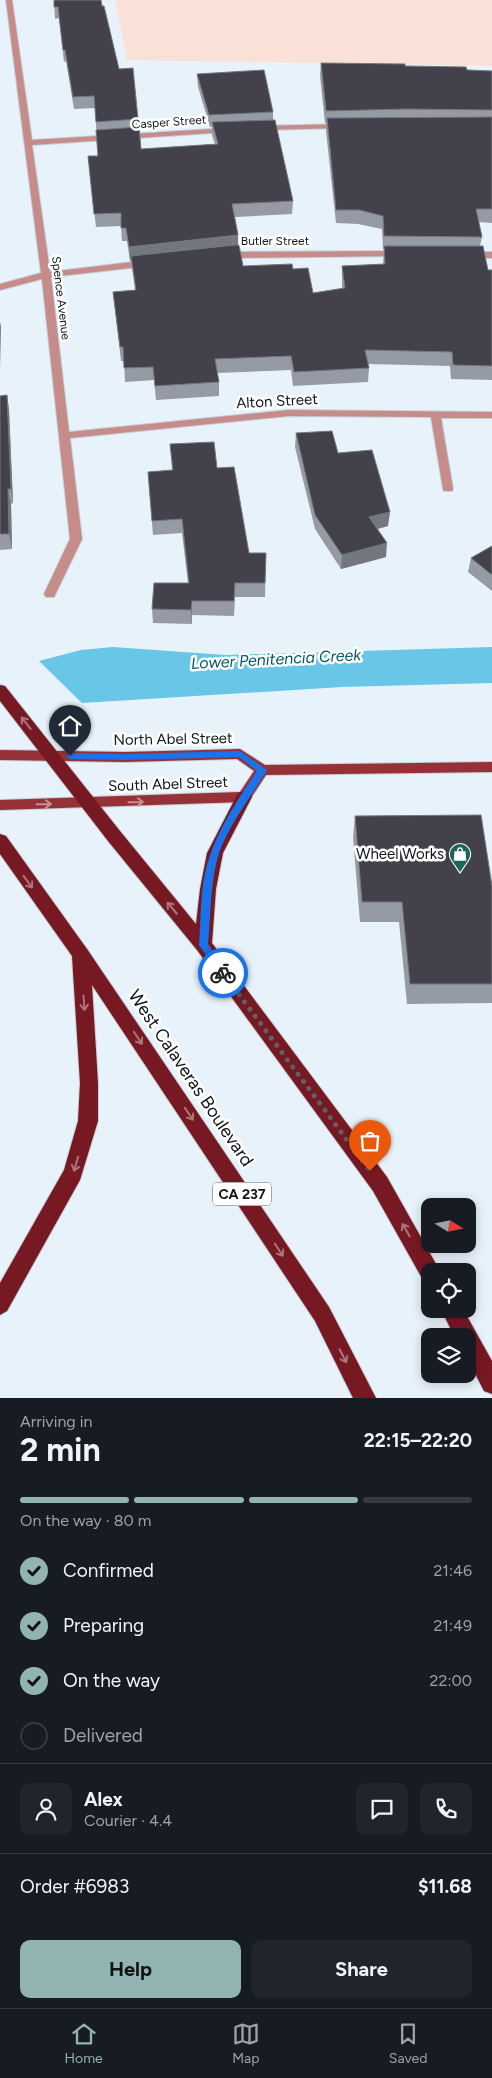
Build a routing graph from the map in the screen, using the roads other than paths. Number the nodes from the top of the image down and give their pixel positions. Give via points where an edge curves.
1 (9, 0) edge
2 (348, 126) edge
3 (250, 128) edge
4 (241, 129) edge
5 (28, 143) junction
6 (413, 254) edge
7 (462, 255) edge
8 (492, 255) edge
9 (216, 256) edge
10 (160, 262) edge
11 (46, 275) junction
12 (0, 287) edge
13 (436, 415) junction
14 (492, 415) edge
15 (65, 435) junction
16 (448, 489) dead end
17 (50, 594) dead end
18 (0, 690) edge
19 (0, 755) edge
20 (51, 756) junction
21 (492, 766) edge
22 (262, 770) junction
23 (244, 797) junction
24 (87, 803) junction
25 (0, 805) edge
26 (0, 841) edge
27 (203, 945) junction
28 (81, 954) junction
29 (425, 1263) edge
30 (0, 1304) edge
31 (476, 1354) edge
32 (492, 1383) edge
33 (365, 1398) edge

1 - 5 street, Spence Avenue
2 - 3 street
4 - 5 street, Casper Street
5 - 11 street, Spence Avenue
6 - 9 street, Butler Street via 235,253
7 - 8 street
10 - 11 street
11 - 12 street
11 - 15 street, Spence Avenue
13 - 14 street, Alton Street
13 - 15 street, Alton Street via 289,413
13 - 16 street
15 - 17 street, Spence Avenue via 76,539
20 -> 18 highway
19 - 20 main road, North Abel Street
20 - 22 main road, North Abel Street via 240,754
20 - 24 highway
21 - 22 main road
22 - 23 main road, South Abel Street
24 -> 23 main road, South Abel Street
23 - 27 highway via 212,862
25 -> 24 main road, South Abel Street
27 -> 24 highway
26 -> 28 highway, West Calaveras Boulevard / CA 237
29 -> 27 highway via 380,1184
28 -> 30 highway via 89,1083 88,1121 73,1173
28 -> 33 highway, West Calaveras Boulevard / CA 237 via 322,1314
31 - 32 highway

